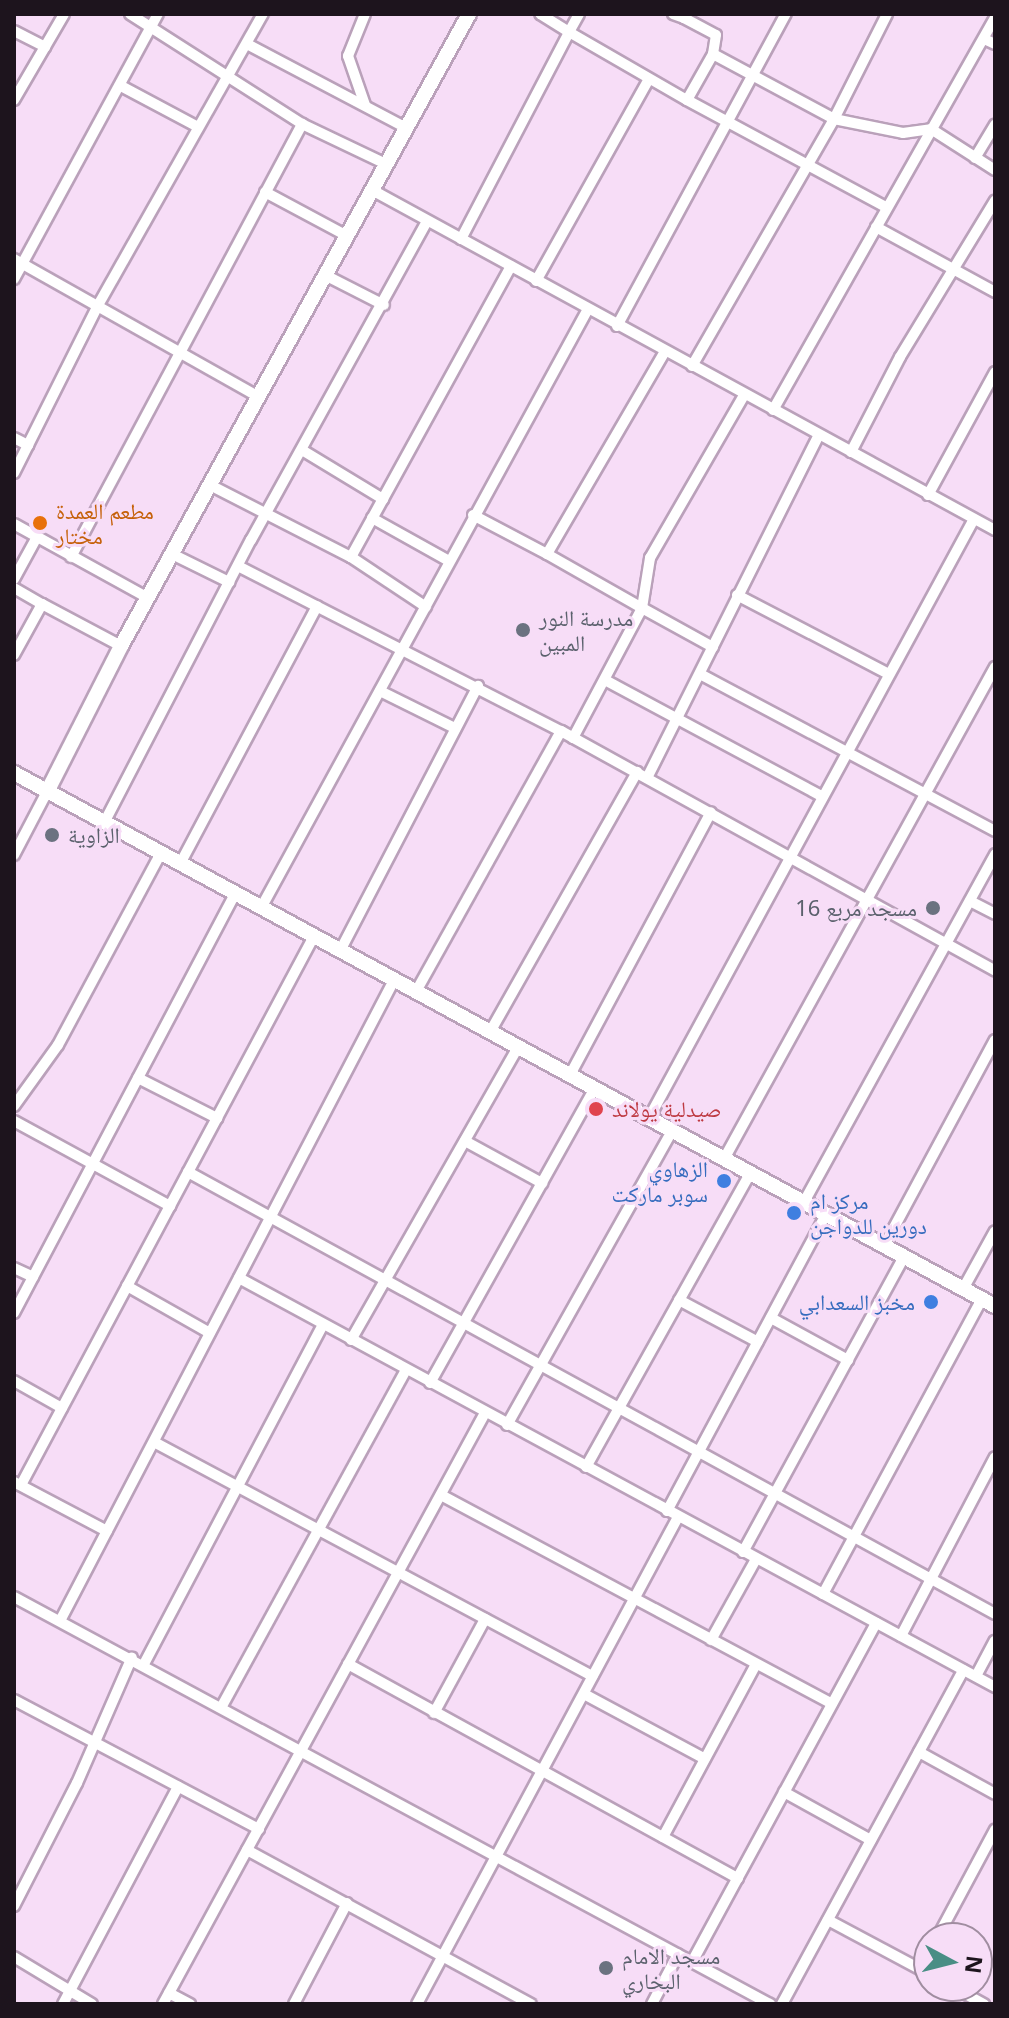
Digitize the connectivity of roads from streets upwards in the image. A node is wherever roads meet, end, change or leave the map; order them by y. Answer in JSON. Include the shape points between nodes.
{"nodes":[{"id":1,"x":64,"y":14,"type":"edge"},
{"id":2,"x":130,"y":14,"type":"edge"},
{"id":3,"x":263,"y":14,"type":"edge"},
{"id":4,"x":365,"y":14,"type":"edge"},
{"id":5,"x":469,"y":14,"type":"edge"},
{"id":6,"x":540,"y":14,"type":"edge"},
{"id":7,"x":579,"y":14,"type":"edge"},
{"id":8,"x":673,"y":14,"type":"edge"},
{"id":9,"x":786,"y":14,"type":"edge"},
{"id":10,"x":887,"y":14,"type":"edge"},
{"id":11,"x":685,"y":16,"type":"edge"},
{"id":12,"x":995,"y":18,"type":"edge"},
{"id":13,"x":155,"y":19,"type":"edge"},
{"id":14,"x":14,"y":31,"type":"edge"},
{"id":15,"x":569,"y":32,"type":"junction"},
{"id":16,"x":984,"y":39,"type":"junction"},
{"id":17,"x":247,"y":44,"type":"junction"},
{"id":18,"x":995,"y":44,"type":"edge"},
{"id":19,"x":45,"y":47,"type":"junction"},
{"id":20,"x":713,"y":54,"type":"junction"},
{"id":21,"x":753,"y":74,"type":"junction"},
{"id":22,"x":229,"y":76,"type":"junction"},
{"id":23,"x":649,"y":79,"type":"junction"},
{"id":24,"x":121,"y":86,"type":"junction"},
{"id":25,"x":14,"y":100,"type":"edge"},
{"id":26,"x":687,"y":100,"type":"junction"},
{"id":27,"x":365,"y":105,"type":"junction"},
{"id":28,"x":834,"y":119,"type":"junction"},
{"id":29,"x":727,"y":121,"type":"junction"},
{"id":30,"x":302,"y":124,"type":"junction"},
{"id":31,"x":995,"y":125,"type":"edge"},
{"id":32,"x":198,"y":127,"type":"junction"},
{"id":33,"x":406,"y":128,"type":"junction"},
{"id":34,"x":931,"y":129,"type":"junction"},
{"id":35,"x":975,"y":158,"type":"junction"},
{"id":36,"x":386,"y":164,"type":"junction"},
{"id":37,"x":809,"y":165,"type":"junction"},
{"id":38,"x":995,"y":170,"type":"edge"},
{"id":39,"x":372,"y":190,"type":"junction"},
{"id":40,"x":265,"y":192,"type":"junction"},
{"id":41,"x":995,"y":201,"type":"edge"},
{"id":42,"x":886,"y":207,"type":"junction"},
{"id":43,"x":427,"y":221,"type":"junction"},
{"id":44,"x":876,"y":227,"type":"junction"},
{"id":45,"x":347,"y":236,"type":"junction"},
{"id":46,"x":461,"y":239,"type":"junction"},
{"id":47,"x":18,"y":261,"type":"edge"},
{"id":48,"x":511,"y":266,"type":"junction"},
{"id":49,"x":955,"y":270,"type":"junction"},
{"id":50,"x":325,"y":275,"type":"junction"},
{"id":51,"x":14,"y":279,"type":"edge"},
{"id":52,"x":536,"y":281,"type":"junction"},
{"id":53,"x":995,"y":292,"type":"edge"},
{"id":54,"x":384,"y":305,"type":"junction"},
{"id":55,"x":97,"y":307,"type":"junction"},
{"id":56,"x":588,"y":309,"type":"junction"},
{"id":57,"x":617,"y":326,"type":"junction"},
{"id":58,"x":178,"y":348,"type":"junction"},
{"id":59,"x":665,"y":351,"type":"junction"},
{"id":60,"x":692,"y":366,"type":"junction"},
{"id":61,"x":995,"y":372,"type":"edge"},
{"id":62,"x":744,"y":395,"type":"junction"},
{"id":63,"x":259,"y":397,"type":"junction"},
{"id":64,"x":773,"y":410,"type":"junction"},
{"id":65,"x":819,"y":435,"type":"junction"},
{"id":66,"x":14,"y":438,"type":"edge"},
{"id":67,"x":28,"y":445,"type":"junction"},
{"id":68,"x":302,"y":450,"type":"junction"},
{"id":69,"x":851,"y":452,"type":"junction"},
{"id":70,"x":14,"y":473,"type":"edge"},
{"id":71,"x":210,"y":485,"type":"junction"},
{"id":72,"x":928,"y":495,"type":"junction"},
{"id":73,"x":383,"y":499,"type":"junction"},
{"id":74,"x":473,"y":515,"type":"junction"},
{"id":75,"x":265,"y":516,"type":"junction"},
{"id":76,"x":372,"y":518,"type":"junction"},
{"id":77,"x":974,"y":519,"type":"junction"},
{"id":78,"x":14,"y":524,"type":"edge"},
{"id":79,"x":995,"y":530,"type":"edge"},
{"id":80,"x":37,"y":537,"type":"junction"},
{"id":81,"x":172,"y":554,"type":"junction"},
{"id":82,"x":547,"y":554,"type":"junction"},
{"id":83,"x":71,"y":557,"type":"junction"},
{"id":84,"x":351,"y":557,"type":"junction"},
{"id":85,"x":449,"y":561,"type":"junction"},
{"id":86,"x":238,"y":566,"type":"junction"},
{"id":87,"x":14,"y":579,"type":"edge"},
{"id":88,"x":229,"y":582,"type":"junction"},
{"id":89,"x":14,"y":588,"type":"edge"},
{"id":90,"x":737,"y":595,"type":"junction"},
{"id":91,"x":148,"y":598,"type":"junction"},
{"id":92,"x":42,"y":604,"type":"junction"},
{"id":93,"x":317,"y":606,"type":"junction"},
{"id":94,"x":426,"y":607,"type":"junction"},
{"id":95,"x":642,"y":608,"type":"junction"},
{"id":96,"x":121,"y":646,"type":"junction"},
{"id":97,"x":404,"y":647,"type":"junction"},
{"id":98,"x":713,"y":647,"type":"junction"},
{"id":99,"x":14,"y":655,"type":"edge"},
{"id":100,"x":995,"y":667,"type":"edge"},
{"id":101,"x":700,"y":674,"type":"junction"},
{"id":102,"x":889,"y":674,"type":"junction"},
{"id":103,"x":605,"y":680,"type":"junction"},
{"id":104,"x":478,"y":686,"type":"junction"},
{"id":105,"x":380,"y":691,"type":"junction"},
{"id":106,"x":679,"y":717,"type":"junction"},
{"id":107,"x":455,"y":728,"type":"junction"},
{"id":108,"x":561,"y":731,"type":"junction"},
{"id":109,"x":573,"y":738,"type":"junction"},
{"id":110,"x":846,"y":754,"type":"junction"},
{"id":111,"x":14,"y":773,"type":"edge"},
{"id":112,"x":642,"y":775,"type":"junction"},
{"id":113,"x":47,"y":792,"type":"junction"},
{"id":114,"x":926,"y":796,"type":"junction"},
{"id":115,"x":823,"y":797,"type":"junction"},
{"id":116,"x":711,"y":812,"type":"junction"},
{"id":117,"x":104,"y":823,"type":"junction"},
{"id":118,"x":995,"y":831,"type":"edge"},
{"id":119,"x":161,"y":853,"type":"junction"},
{"id":120,"x":995,"y":854,"type":"edge"},
{"id":121,"x":14,"y":855,"type":"edge"},
{"id":122,"x":791,"y":856,"type":"junction"},
{"id":123,"x":180,"y":864,"type":"junction"},
{"id":124,"x":235,"y":894,"type":"junction"},
{"id":125,"x":871,"y":900,"type":"junction"},
{"id":126,"x":970,"y":901,"type":"junction"},
{"id":127,"x":261,"y":908,"type":"junction"},
{"id":128,"x":995,"y":914,"type":"edge"},
{"id":129,"x":314,"y":936,"type":"junction"},
{"id":130,"x":947,"y":943,"type":"junction"},
{"id":131,"x":340,"y":951,"type":"junction"},
{"id":132,"x":995,"y":971,"type":"edge"},
{"id":133,"x":394,"y":980,"type":"junction"},
{"id":134,"x":416,"y":992,"type":"junction"},
{"id":135,"x":490,"y":1032,"type":"junction"},
{"id":136,"x":995,"y":1040,"type":"edge"},
{"id":137,"x":518,"y":1047,"type":"junction"},
{"id":138,"x":570,"y":1075,"type":"junction"},
{"id":139,"x":138,"y":1078,"type":"junction"},
{"id":140,"x":594,"y":1089,"type":"junction"},
{"id":141,"x":14,"y":1106,"type":"edge"},
{"id":142,"x":217,"y":1118,"type":"junction"},
{"id":143,"x":649,"y":1118,"type":"junction"},
{"id":144,"x":14,"y":1121,"type":"edge"},
{"id":145,"x":672,"y":1131,"type":"junction"},
{"id":146,"x":465,"y":1141,"type":"junction"},
{"id":147,"x":724,"y":1159,"type":"junction"},
{"id":148,"x":93,"y":1164,"type":"junction"},
{"id":149,"x":188,"y":1172,"type":"junction"},
{"id":150,"x":750,"y":1173,"type":"junction"},
{"id":151,"x":542,"y":1183,"type":"junction"},
{"id":152,"x":804,"y":1202,"type":"junction"},
{"id":153,"x":170,"y":1206,"type":"junction"},
{"id":154,"x":826,"y":1214,"type":"junction"},
{"id":155,"x":271,"y":1217,"type":"junction"},
{"id":156,"x":995,"y":1231,"type":"edge"},
{"id":157,"x":884,"y":1246,"type":"junction"},
{"id":158,"x":904,"y":1257,"type":"junction"},
{"id":159,"x":14,"y":1268,"type":"edge"},
{"id":160,"x":33,"y":1277,"type":"junction"},
{"id":161,"x":239,"y":1278,"type":"junction"},
{"id":162,"x":385,"y":1280,"type":"junction"},
{"id":163,"x":127,"y":1286,"type":"junction"},
{"id":164,"x":963,"y":1289,"type":"junction"},
{"id":165,"x":679,"y":1300,"type":"junction"},
{"id":166,"x":988,"y":1302,"type":"edge"},
{"id":167,"x":14,"y":1313,"type":"edge"},
{"id":168,"x":771,"y":1318,"type":"junction"},
{"id":169,"x":464,"y":1323,"type":"junction"},
{"id":170,"x":323,"y":1324,"type":"junction"},
{"id":171,"x":210,"y":1333,"type":"junction"},
{"id":172,"x":351,"y":1340,"type":"junction"},
{"id":173,"x":758,"y":1342,"type":"junction"},
{"id":174,"x":848,"y":1360,"type":"junction"},
{"id":175,"x":541,"y":1365,"type":"junction"},
{"id":176,"x":406,"y":1370,"type":"junction"},
{"id":177,"x":14,"y":1381,"type":"edge"},
{"id":178,"x":430,"y":1383,"type":"junction"},
{"id":179,"x":62,"y":1408,"type":"junction"},
{"id":180,"x":618,"y":1408,"type":"junction"},
{"id":181,"x":485,"y":1413,"type":"junction"},
{"id":182,"x":507,"y":1425,"type":"junction"},
{"id":183,"x":154,"y":1442,"type":"junction"},
{"id":184,"x":699,"y":1452,"type":"junction"},
{"id":185,"x":995,"y":1457,"type":"edge"},
{"id":186,"x":586,"y":1467,"type":"junction"},
{"id":187,"x":17,"y":1484,"type":"edge"},
{"id":188,"x":240,"y":1486,"type":"junction"},
{"id":189,"x":775,"y":1493,"type":"junction"},
{"id":190,"x":441,"y":1495,"type":"junction"},
{"id":191,"x":667,"y":1511,"type":"junction"},
{"id":192,"x":678,"y":1517,"type":"junction"},
{"id":193,"x":317,"y":1529,"type":"junction"},
{"id":194,"x":107,"y":1531,"type":"junction"},
{"id":195,"x":854,"y":1536,"type":"junction"},
{"id":196,"x":743,"y":1552,"type":"junction"},
{"id":197,"x":756,"y":1559,"type":"junction"},
{"id":198,"x":399,"y":1572,"type":"junction"},
{"id":199,"x":930,"y":1578,"type":"junction"},
{"id":200,"x":823,"y":1594,"type":"junction"},
{"id":201,"x":14,"y":1597,"type":"edge"},
{"id":202,"x":634,"y":1602,"type":"junction"},
{"id":203,"x":995,"y":1614,"type":"edge"},
{"id":204,"x":61,"y":1619,"type":"junction"},
{"id":205,"x":485,"y":1619,"type":"junction"},
{"id":206,"x":876,"y":1623,"type":"junction"},
{"id":207,"x":901,"y":1636,"type":"junction"},
{"id":208,"x":711,"y":1640,"type":"junction"},
{"id":209,"x":995,"y":1641,"type":"edge"},
{"id":210,"x":132,"y":1657,"type":"junction"},
{"id":211,"x":144,"y":1664,"type":"junction"},
{"id":212,"x":348,"y":1664,"type":"junction"},
{"id":213,"x":756,"y":1664,"type":"junction"},
{"id":214,"x":963,"y":1670,"type":"junction"},
{"id":215,"x":593,"y":1676,"type":"junction"},
{"id":216,"x":976,"y":1676,"type":"junction"},
{"id":217,"x":995,"y":1687,"type":"edge"},
{"id":218,"x":584,"y":1694,"type":"junction"},
{"id":219,"x":832,"y":1704,"type":"junction"},
{"id":220,"x":16,"y":1705,"type":"edge"},
{"id":221,"x":222,"y":1706,"type":"junction"},
{"id":222,"x":434,"y":1713,"type":"junction"},
{"id":223,"x":93,"y":1744,"type":"junction"},
{"id":224,"x":302,"y":1749,"type":"junction"},
{"id":225,"x":919,"y":1752,"type":"junction"},
{"id":226,"x":705,"y":1759,"type":"junction"},
{"id":227,"x":542,"y":1772,"type":"junction"},
{"id":228,"x":178,"y":1787,"type":"junction"},
{"id":229,"x":784,"y":1792,"type":"junction"},
{"id":230,"x":995,"y":1794,"type":"edge"},
{"id":231,"x":259,"y":1829,"type":"junction"},
{"id":232,"x":995,"y":1830,"type":"edge"},
{"id":233,"x":663,"y":1837,"type":"junction"},
{"id":234,"x":871,"y":1840,"type":"junction"},
{"id":235,"x":247,"y":1850,"type":"junction"},
{"id":236,"x":495,"y":1855,"type":"junction"},
{"id":237,"x":738,"y":1878,"type":"junction"},
{"id":238,"x":347,"y":1903,"type":"junction"},
{"id":239,"x":14,"y":1906,"type":"edge"},
{"id":240,"x":828,"y":1920,"type":"junction"},
{"id":241,"x":946,"y":1922,"type":"edge"},
{"id":242,"x":678,"y":1954,"type":"junction"},
{"id":243,"x":444,"y":1956,"type":"junction"},
{"id":244,"x":14,"y":1957,"type":"edge"},
{"id":245,"x":692,"y":1962,"type":"junction"},
{"id":246,"x":913,"y":1965,"type":"edge"},
{"id":247,"x":70,"y":1992,"type":"junction"},
{"id":248,"x":169,"y":1993,"type":"junction"},
{"id":249,"x":63,"y":2004,"type":"edge"},
{"id":250,"x":92,"y":2004,"type":"edge"},
{"id":251,"x":163,"y":2004,"type":"edge"},
{"id":252,"x":190,"y":2004,"type":"edge"},
{"id":253,"x":294,"y":2004,"type":"edge"},
{"id":254,"x":417,"y":2004,"type":"edge"},
{"id":255,"x":531,"y":2004,"type":"edge"},
{"id":256,"x":652,"y":2004,"type":"edge"},
{"id":257,"x":770,"y":2004,"type":"edge"},
{"id":258,"x":782,"y":2004,"type":"edge"}],
"edges":[{"from":1,"to":19,"type":"street"},
{"from":2,"to":13,"type":"street"},
{"from":3,"to":17,"type":"street"},
{"from":4,"to":27,"type":"street","via":[[348,49]]},
{"from":5,"to":33,"type":"street"},
{"from":6,"to":15,"type":"street"},
{"from":7,"to":15,"type":"street"},
{"from":8,"to":11,"type":"street"},
{"from":9,"to":21,"type":"street"},
{"from":10,"to":28,"type":"street"},
{"from":11,"to":20,"type":"street","via":[[716,35]]},
{"from":12,"to":16,"type":"street"},
{"from":13,"to":22,"type":"street"},
{"from":13,"to":24,"type":"street"},
{"from":14,"to":19,"type":"street"},
{"from":15,"to":23,"type":"street"},
{"from":15,"to":46,"type":"street"},
{"from":16,"to":18,"type":"street"},
{"from":16,"to":34,"type":"street"},
{"from":17,"to":22,"type":"street"},
{"from":17,"to":27,"type":"street"},
{"from":19,"to":25,"type":"street"},
{"from":20,"to":21,"type":"street"},
{"from":20,"to":26,"type":"street"},
{"from":21,"to":28,"type":"street"},
{"from":21,"to":29,"type":"street"},
{"from":22,"to":30,"type":"street"},
{"from":22,"to":32,"type":"street"},
{"from":23,"to":26,"type":"street"},
{"from":23,"to":52,"type":"street"},
{"from":24,"to":32,"type":"street"},
{"from":24,"to":47,"type":"street"},
{"from":26,"to":29,"type":"street"},
{"from":27,"to":33,"type":"street"},
{"from":28,"to":34,"type":"street","via":[[903,133]]},
{"from":28,"to":37,"type":"street"},
{"from":29,"to":37,"type":"street"},
{"from":29,"to":57,"type":"street"},
{"from":30,"to":36,"type":"street"},
{"from":30,"to":40,"type":"street"},
{"from":31,"to":35,"type":"street"},
{"from":32,"to":55,"type":"street"},
{"from":33,"to":36,"type":"street"},
{"from":34,"to":35,"type":"street"},
{"from":34,"to":42,"type":"street"},
{"from":35,"to":38,"type":"street"},
{"from":36,"to":39,"type":"street"},
{"from":37,"to":42,"type":"street"},
{"from":37,"to":60,"type":"street"},
{"from":39,"to":43,"type":"street"},
{"from":39,"to":45,"type":"street"},
{"from":40,"to":45,"type":"street"},
{"from":40,"to":58,"type":"street"},
{"from":41,"to":49,"type":"street"},
{"from":42,"to":44,"type":"street"},
{"from":43,"to":46,"type":"street"},
{"from":43,"to":54,"type":"street"},
{"from":44,"to":49,"type":"street"},
{"from":44,"to":64,"type":"street"},
{"from":45,"to":50,"type":"street"},
{"from":46,"to":48,"type":"street"},
{"from":47,"to":51,"type":"street"},
{"from":47,"to":55,"type":"street"},
{"from":48,"to":52,"type":"street"},
{"from":48,"to":73,"type":"street"},
{"from":49,"to":53,"type":"street"},
{"from":49,"to":69,"type":"street","via":[[900,357]]},
{"from":50,"to":54,"type":"street"},
{"from":50,"to":63,"type":"street"},
{"from":52,"to":56,"type":"street"},
{"from":54,"to":68,"type":"street"},
{"from":55,"to":58,"type":"street"},
{"from":55,"to":67,"type":"street"},
{"from":56,"to":57,"type":"street"},
{"from":56,"to":74,"type":"street"},
{"from":57,"to":59,"type":"street"},
{"from":58,"to":63,"type":"street"},
{"from":58,"to":83,"type":"street"},
{"from":59,"to":60,"type":"street"},
{"from":59,"to":82,"type":"street"},
{"from":60,"to":62,"type":"street"},
{"from":61,"to":72,"type":"street"},
{"from":62,"to":64,"type":"street"},
{"from":62,"to":95,"type":"street","via":[[650,558]]},
{"from":63,"to":71,"type":"street"},
{"from":64,"to":65,"type":"street"},
{"from":65,"to":69,"type":"street"},
{"from":65,"to":90,"type":"street"},
{"from":66,"to":67,"type":"street"},
{"from":67,"to":70,"type":"street"},
{"from":68,"to":73,"type":"street"},
{"from":68,"to":75,"type":"street"},
{"from":69,"to":72,"type":"street"},
{"from":71,"to":75,"type":"street"},
{"from":71,"to":81,"type":"street"},
{"from":72,"to":77,"type":"street"},
{"from":73,"to":76,"type":"street"},
{"from":74,"to":82,"type":"street"},
{"from":74,"to":85,"type":"street"},
{"from":75,"to":84,"type":"street"},
{"from":75,"to":86,"type":"street"},
{"from":76,"to":84,"type":"street"},
{"from":76,"to":85,"type":"street"},
{"from":77,"to":79,"type":"street"},
{"from":77,"to":102,"type":"street"},
{"from":78,"to":80,"type":"street"},
{"from":80,"to":83,"type":"street"},
{"from":80,"to":87,"type":"street"},
{"from":81,"to":88,"type":"street"},
{"from":81,"to":91,"type":"street"},
{"from":82,"to":95,"type":"street"},
{"from":83,"to":91,"type":"street"},
{"from":84,"to":94,"type":"street"},
{"from":85,"to":94,"type":"street"},
{"from":86,"to":88,"type":"street"},
{"from":86,"to":93,"type":"street"},
{"from":88,"to":117,"type":"street"},
{"from":89,"to":92,"type":"street"},
{"from":90,"to":98,"type":"street"},
{"from":90,"to":102,"type":"street"},
{"from":91,"to":96,"type":"street"},
{"from":92,"to":96,"type":"street"},
{"from":92,"to":99,"type":"street"},
{"from":93,"to":97,"type":"street"},
{"from":93,"to":123,"type":"street"},
{"from":94,"to":97,"type":"street"},
{"from":95,"to":98,"type":"street"},
{"from":95,"to":103,"type":"street"},
{"from":96,"to":113,"type":"street"},
{"from":97,"to":104,"type":"street"},
{"from":97,"to":105,"type":"street"},
{"from":98,"to":101,"type":"street"},
{"from":100,"to":114,"type":"street"},
{"from":101,"to":106,"type":"street"},
{"from":101,"to":110,"type":"street"},
{"from":102,"to":110,"type":"street"},
{"from":103,"to":106,"type":"street"},
{"from":103,"to":109,"type":"street"},
{"from":104,"to":107,"type":"street"},
{"from":104,"to":108,"type":"street"},
{"from":105,"to":107,"type":"street"},
{"from":105,"to":127,"type":"street"},
{"from":106,"to":112,"type":"street"},
{"from":106,"to":115,"type":"street"},
{"from":107,"to":131,"type":"street"},
{"from":108,"to":109,"type":"street"},
{"from":108,"to":134,"type":"street"},
{"from":109,"to":112,"type":"street"},
{"from":110,"to":114,"type":"street"},
{"from":110,"to":115,"type":"street"},
{"from":111,"to":113,"type":"street"},
{"from":112,"to":116,"type":"street"},
{"from":112,"to":135,"type":"street"},
{"from":113,"to":117,"type":"street"},
{"from":113,"to":121,"type":"street"},
{"from":114,"to":118,"type":"street"},
{"from":114,"to":125,"type":"street"},
{"from":115,"to":122,"type":"street"},
{"from":116,"to":122,"type":"street"},
{"from":116,"to":138,"type":"street"},
{"from":117,"to":119,"type":"street"},
{"from":119,"to":123,"type":"street"},
{"from":119,"to":141,"type":"street","via":[[58,1045]]},
{"from":120,"to":126,"type":"street"},
{"from":122,"to":125,"type":"street"},
{"from":122,"to":143,"type":"street"},
{"from":123,"to":124,"type":"street"},
{"from":124,"to":127,"type":"street"},
{"from":124,"to":139,"type":"street"},
{"from":125,"to":130,"type":"street"},
{"from":125,"to":147,"type":"street"},
{"from":126,"to":128,"type":"street"},
{"from":126,"to":130,"type":"street"},
{"from":127,"to":129,"type":"street"},
{"from":129,"to":131,"type":"street"},
{"from":129,"to":142,"type":"street"},
{"from":130,"to":132,"type":"street"},
{"from":130,"to":152,"type":"street"},
{"from":131,"to":133,"type":"street"},
{"from":133,"to":134,"type":"street"},
{"from":133,"to":155,"type":"street"},
{"from":134,"to":135,"type":"street"},
{"from":135,"to":137,"type":"street"},
{"from":136,"to":157,"type":"street"},
{"from":137,"to":138,"type":"street"},
{"from":137,"to":146,"type":"street"},
{"from":138,"to":140,"type":"street"},
{"from":139,"to":142,"type":"street"},
{"from":139,"to":148,"type":"street"},
{"from":140,"to":143,"type":"street"},
{"from":140,"to":151,"type":"street"},
{"from":142,"to":149,"type":"street"},
{"from":143,"to":145,"type":"street"},
{"from":144,"to":148,"type":"street"},
{"from":145,"to":147,"type":"street"},
{"from":145,"to":175,"type":"street"},
{"from":146,"to":151,"type":"street"},
{"from":146,"to":162,"type":"street"},
{"from":147,"to":150,"type":"street"},
{"from":148,"to":153,"type":"street"},
{"from":148,"to":160,"type":"street"},
{"from":149,"to":153,"type":"street"},
{"from":149,"to":155,"type":"street"},
{"from":150,"to":152,"type":"street"},
{"from":150,"to":165,"type":"street"},
{"from":151,"to":169,"type":"street"},
{"from":152,"to":154,"type":"street"},
{"from":153,"to":163,"type":"street"},
{"from":154,"to":157,"type":"street"},
{"from":154,"to":168,"type":"street"},
{"from":155,"to":161,"type":"street"},
{"from":155,"to":162,"type":"street"},
{"from":156,"to":164,"type":"street"},
{"from":157,"to":158,"type":"street"},
{"from":158,"to":164,"type":"street"},
{"from":158,"to":174,"type":"street"},
{"from":159,"to":160,"type":"street"},
{"from":160,"to":167,"type":"street"},
{"from":161,"to":170,"type":"street"},
{"from":161,"to":171,"type":"street"},
{"from":162,"to":169,"type":"street"},
{"from":162,"to":172,"type":"street"},
{"from":163,"to":171,"type":"street"},
{"from":163,"to":179,"type":"street"},
{"from":164,"to":166,"type":"street"},
{"from":165,"to":173,"type":"street"},
{"from":165,"to":180,"type":"street"},
{"from":166,"to":195,"type":"street"},
{"from":168,"to":173,"type":"street"},
{"from":168,"to":174,"type":"street"},
{"from":169,"to":175,"type":"street"},
{"from":169,"to":178,"type":"street"},
{"from":170,"to":172,"type":"street"},
{"from":170,"to":188,"type":"street"},
{"from":171,"to":183,"type":"street"},
{"from":172,"to":176,"type":"street"},
{"from":173,"to":184,"type":"street"},
{"from":174,"to":189,"type":"street"},
{"from":175,"to":180,"type":"street"},
{"from":175,"to":182,"type":"street"},
{"from":176,"to":178,"type":"street"},
{"from":176,"to":193,"type":"street"},
{"from":177,"to":179,"type":"street"},
{"from":178,"to":181,"type":"street"},
{"from":179,"to":187,"type":"street"},
{"from":180,"to":184,"type":"street"},
{"from":180,"to":186,"type":"street"},
{"from":181,"to":182,"type":"street"},
{"from":181,"to":190,"type":"street"},
{"from":182,"to":186,"type":"street"},
{"from":183,"to":188,"type":"street"},
{"from":183,"to":194,"type":"street"},
{"from":184,"to":189,"type":"street"},
{"from":184,"to":191,"type":"street"},
{"from":185,"to":199,"type":"street"},
{"from":186,"to":191,"type":"street"},
{"from":187,"to":194,"type":"street"},
{"from":188,"to":193,"type":"street"},
{"from":188,"to":211,"type":"street"},
{"from":189,"to":195,"type":"street"},
{"from":189,"to":196,"type":"street"},
{"from":190,"to":198,"type":"street"},
{"from":190,"to":202,"type":"street"},
{"from":191,"to":192,"type":"street"},
{"from":192,"to":196,"type":"street"},
{"from":192,"to":202,"type":"street"},
{"from":193,"to":198,"type":"street"},
{"from":193,"to":221,"type":"street"},
{"from":194,"to":204,"type":"street"},
{"from":195,"to":199,"type":"street"},
{"from":195,"to":200,"type":"street"},
{"from":196,"to":197,"type":"street"},
{"from":197,"to":200,"type":"street"},
{"from":197,"to":208,"type":"street"},
{"from":198,"to":205,"type":"street"},
{"from":198,"to":212,"type":"street"},
{"from":199,"to":203,"type":"street"},
{"from":199,"to":207,"type":"street"},
{"from":200,"to":206,"type":"street"},
{"from":201,"to":204,"type":"street"},
{"from":202,"to":208,"type":"street"},
{"from":202,"to":215,"type":"street"},
{"from":204,"to":210,"type":"street"},
{"from":205,"to":215,"type":"street"},
{"from":205,"to":222,"type":"street"},
{"from":206,"to":207,"type":"street"},
{"from":206,"to":219,"type":"street"},
{"from":207,"to":214,"type":"street"},
{"from":208,"to":213,"type":"street"},
{"from":209,"to":216,"type":"street"},
{"from":210,"to":211,"type":"street"},
{"from":210,"to":223,"type":"street"},
{"from":211,"to":221,"type":"street"},
{"from":212,"to":222,"type":"street"},
{"from":212,"to":224,"type":"street"},
{"from":213,"to":219,"type":"street"},
{"from":213,"to":226,"type":"street"},
{"from":214,"to":216,"type":"street"},
{"from":214,"to":225,"type":"street"},
{"from":215,"to":218,"type":"street"},
{"from":216,"to":217,"type":"street"},
{"from":218,"to":226,"type":"street"},
{"from":218,"to":227,"type":"street"},
{"from":219,"to":229,"type":"street"},
{"from":220,"to":223,"type":"street"},
{"from":221,"to":224,"type":"street"},
{"from":222,"to":227,"type":"street"},
{"from":223,"to":228,"type":"street"},
{"from":223,"to":239,"type":"street"},
{"from":224,"to":231,"type":"street"},
{"from":224,"to":236,"type":"street"},
{"from":225,"to":230,"type":"street"},
{"from":225,"to":234,"type":"street"},
{"from":226,"to":233,"type":"street"},
{"from":227,"to":233,"type":"street"},
{"from":227,"to":236,"type":"street"},
{"from":228,"to":231,"type":"street"},
{"from":228,"to":247,"type":"street"},
{"from":229,"to":234,"type":"street"},
{"from":229,"to":237,"type":"street"},
{"from":231,"to":235,"type":"street"},
{"from":232,"to":241,"type":"street"},
{"from":233,"to":237,"type":"street"},
{"from":234,"to":240,"type":"street"},
{"from":235,"to":238,"type":"street"},
{"from":235,"to":248,"type":"street"},
{"from":236,"to":242,"type":"street"},
{"from":236,"to":243,"type":"street"},
{"from":237,"to":245,"type":"street"},
{"from":238,"to":243,"type":"street"},
{"from":238,"to":253,"type":"street"},
{"from":240,"to":246,"type":"street"},
{"from":240,"to":258,"type":"street"},
{"from":242,"to":245,"type":"street"},
{"from":242,"to":256,"type":"street"},
{"from":243,"to":254,"type":"street"},
{"from":243,"to":255,"type":"street"},
{"from":244,"to":247,"type":"street"},
{"from":245,"to":257,"type":"street"},
{"from":247,"to":249,"type":"street"},
{"from":247,"to":250,"type":"street"},
{"from":248,"to":251,"type":"street"},
{"from":248,"to":252,"type":"street"}]}
